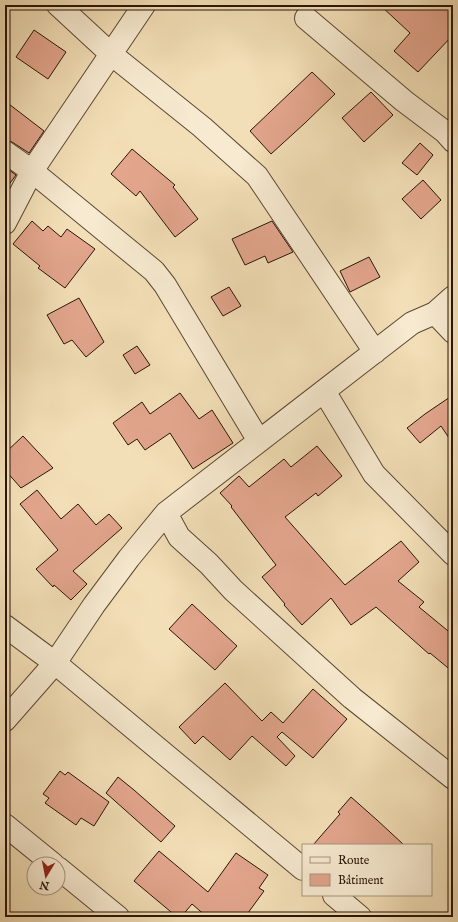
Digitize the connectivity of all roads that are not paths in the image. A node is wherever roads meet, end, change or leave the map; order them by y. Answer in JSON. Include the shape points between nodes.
{"nodes":[{"id":1,"x":58,"y":5,"type":"edge"},
{"id":2,"x":144,"y":5,"type":"edge"},
{"id":3,"x":306,"y":18,"type":"dead end"},
{"id":4,"x":111,"y":54,"type":"junction"},
{"id":5,"x":453,"y":141,"type":"edge"},
{"id":6,"x":5,"y":152,"type":"edge"},
{"id":7,"x":32,"y":171,"type":"junction"},
{"id":8,"x":5,"y":223,"type":"edge"},
{"id":9,"x":453,"y":297,"type":"edge"},
{"id":10,"x":435,"y":313,"type":"junction"},
{"id":11,"x":453,"y":332,"type":"edge"},
{"id":12,"x":375,"y":352,"type":"junction"},
{"id":13,"x":324,"y":391,"type":"junction"},
{"id":14,"x":259,"y":441,"type":"junction"},
{"id":15,"x":166,"y":513,"type":"junction"},
{"id":16,"x":453,"y":554,"type":"edge"},
{"id":17,"x":5,"y":626,"type":"edge"},
{"id":18,"x":55,"y":663,"type":"junction"},
{"id":19,"x":5,"y":720,"type":"edge"},
{"id":20,"x":453,"y":778,"type":"edge"},
{"id":21,"x":5,"y":825,"type":"edge"},
{"id":22,"x":43,"y":856,"type":"edge"},
{"id":23,"x":302,"y":868,"type":"edge"},
{"id":24,"x":66,"y":875,"type":"edge"},
{"id":25,"x":335,"y":896,"type":"edge"},
{"id":26,"x":118,"y":917,"type":"edge"},
{"id":27,"x":360,"y":917,"type":"edge"}],
"edges":[{"from":1,"to":4,"type":"street"},
{"from":2,"to":4,"type":"street"},
{"from":3,"to":5,"type":"street"},
{"from":4,"to":7,"type":"street"},
{"from":4,"to":12,"type":"street","via":[[202,127],[257,176]]},
{"from":6,"to":7,"type":"street"},
{"from":7,"to":8,"type":"street"},
{"from":7,"to":14,"type":"street","via":[[154,272],[165,285]]},
{"from":9,"to":10,"type":"street"},
{"from":10,"to":11,"type":"street"},
{"from":10,"to":12,"type":"street","via":[[412,324]]},
{"from":12,"to":13,"type":"street"},
{"from":13,"to":14,"type":"street"},
{"from":13,"to":16,"type":"street","via":[[374,474]]},
{"from":14,"to":15,"type":"street"},
{"from":15,"to":18,"type":"street","via":[[94,605]]},
{"from":15,"to":20,"type":"street","via":[[179,537],[233,590],[352,698]]},
{"from":17,"to":18,"type":"street"},
{"from":18,"to":19,"type":"street"},
{"from":18,"to":23,"type":"street"},
{"from":21,"to":22,"type":"street"},
{"from":24,"to":26,"type":"street"},
{"from":25,"to":27,"type":"street"}]}
